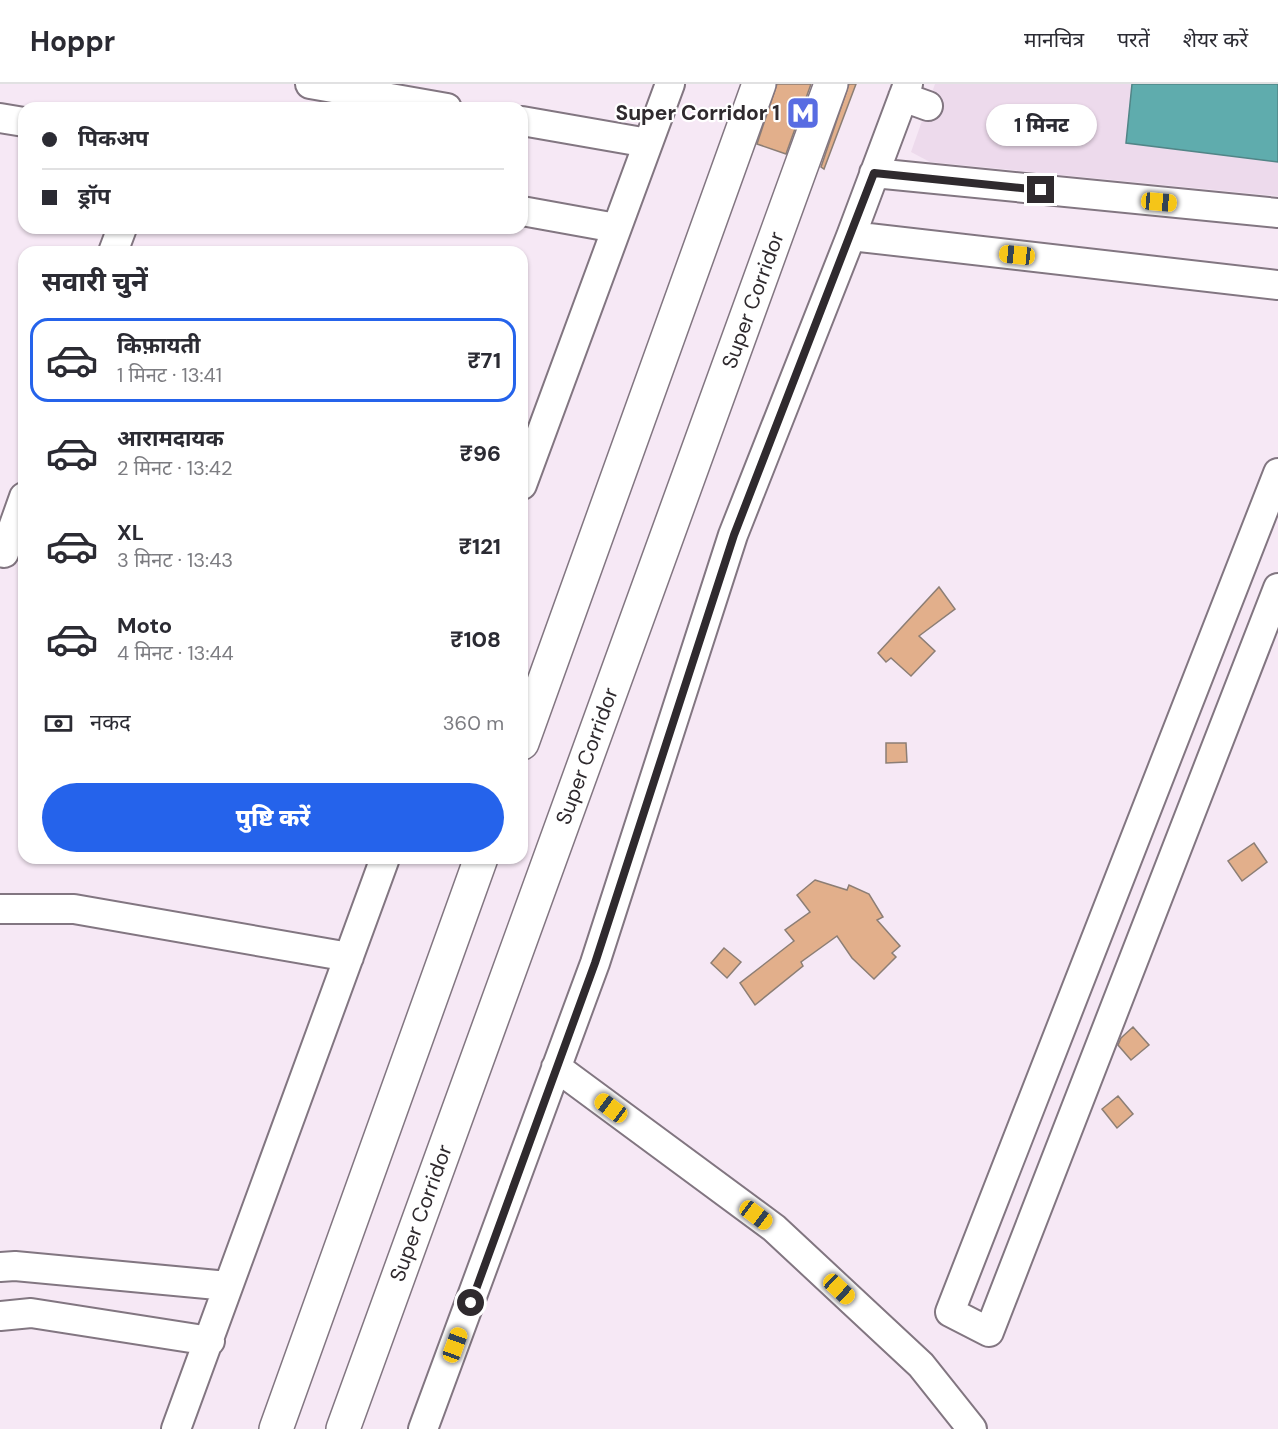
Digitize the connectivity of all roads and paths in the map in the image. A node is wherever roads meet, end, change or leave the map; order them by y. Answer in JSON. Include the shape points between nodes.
{"nodes":[{"id":1,"x":310,"y":84,"type":"edge"},
{"id":2,"x":670,"y":84,"type":"edge"},
{"id":3,"x":759,"y":84,"type":"edge"},
{"id":4,"x":831,"y":84,"type":"edge"},
{"id":5,"x":913,"y":95,"type":"edge"},
{"id":6,"x":413,"y":102,"type":"edge"},
{"id":7,"x":0,"y":118,"type":"edge"},
{"id":8,"x":18,"y":121,"type":"edge"},
{"id":9,"x":528,"y":122,"type":"edge"},
{"id":10,"x":648,"y":143,"type":"junction"},
{"id":11,"x":874,"y":173,"type":"junction"},
{"id":12,"x":528,"y":212,"type":"edge"},
{"id":13,"x":1278,"y":213,"type":"edge"},
{"id":14,"x":616,"y":228,"type":"junction"},
{"id":15,"x":851,"y":236,"type":"junction"},
{"id":16,"x":1278,"y":285,"type":"edge"},
{"id":17,"x":528,"y":469,"type":"edge"},
{"id":18,"x":1278,"y":473,"type":"edge"},
{"id":19,"x":18,"y":512,"type":"edge"},
{"id":20,"x":1,"y":556,"type":"edge"},
{"id":21,"x":1278,"y":588,"type":"edge"},
{"id":22,"x":528,"y":726,"type":"edge"},
{"id":23,"x":384,"y":864,"type":"edge"},
{"id":24,"x":479,"y":864,"type":"edge"},
{"id":25,"x":0,"y":909,"type":"edge"},
{"id":26,"x":349,"y":957,"type":"junction"},
{"id":27,"x":556,"y":1067,"type":"junction"},
{"id":28,"x":0,"y":1267,"type":"edge"},
{"id":29,"x":228,"y":1286,"type":"junction"},
{"id":30,"x":0,"y":1316,"type":"edge"},
{"id":31,"x":210,"y":1341,"type":"junction"},
{"id":32,"x":435,"y":1423,"type":"edge"},
{"id":33,"x":176,"y":1429,"type":"edge"},
{"id":34,"x":276,"y":1429,"type":"edge"},
{"id":35,"x":343,"y":1429,"type":"edge"},
{"id":36,"x":972,"y":1429,"type":"edge"}],
"edges":[{"from":1,"to":6,"type":"street"},
{"from":2,"to":10,"type":"street"},
{"from":3,"to":22,"type":"main road"},
{"from":4,"to":35,"type":"main road","name":"Super Corridor"},
{"from":5,"to":11,"type":"street"},
{"from":7,"to":8,"type":"street"},
{"from":9,"to":10,"type":"street"},
{"from":10,"to":14,"type":"street"},
{"from":11,"to":13,"type":"street"},
{"from":11,"to":15,"type":"street"},
{"from":12,"to":14,"type":"street"},
{"from":14,"to":17,"type":"street"},
{"from":15,"to":16,"type":"street"},
{"from":15,"to":27,"type":"street","via":[[734,535],[595,963]]},
{"from":18,"to":21,"type":"street","via":[[950,1312],[989,1332]]},
{"from":19,"to":20,"type":"street"},
{"from":23,"to":26,"type":"street"},
{"from":24,"to":34,"type":"main road"},
{"from":25,"to":26,"type":"street","via":[[74,909]]},
{"from":26,"to":29,"type":"street"},
{"from":27,"to":32,"type":"street"},
{"from":27,"to":36,"type":"street","via":[[774,1228],[921,1365]]},
{"from":28,"to":29,"type":"street"},
{"from":29,"to":31,"type":"street"},
{"from":30,"to":31,"type":"street","via":[[31,1313]]},
{"from":31,"to":33,"type":"street"}]}
